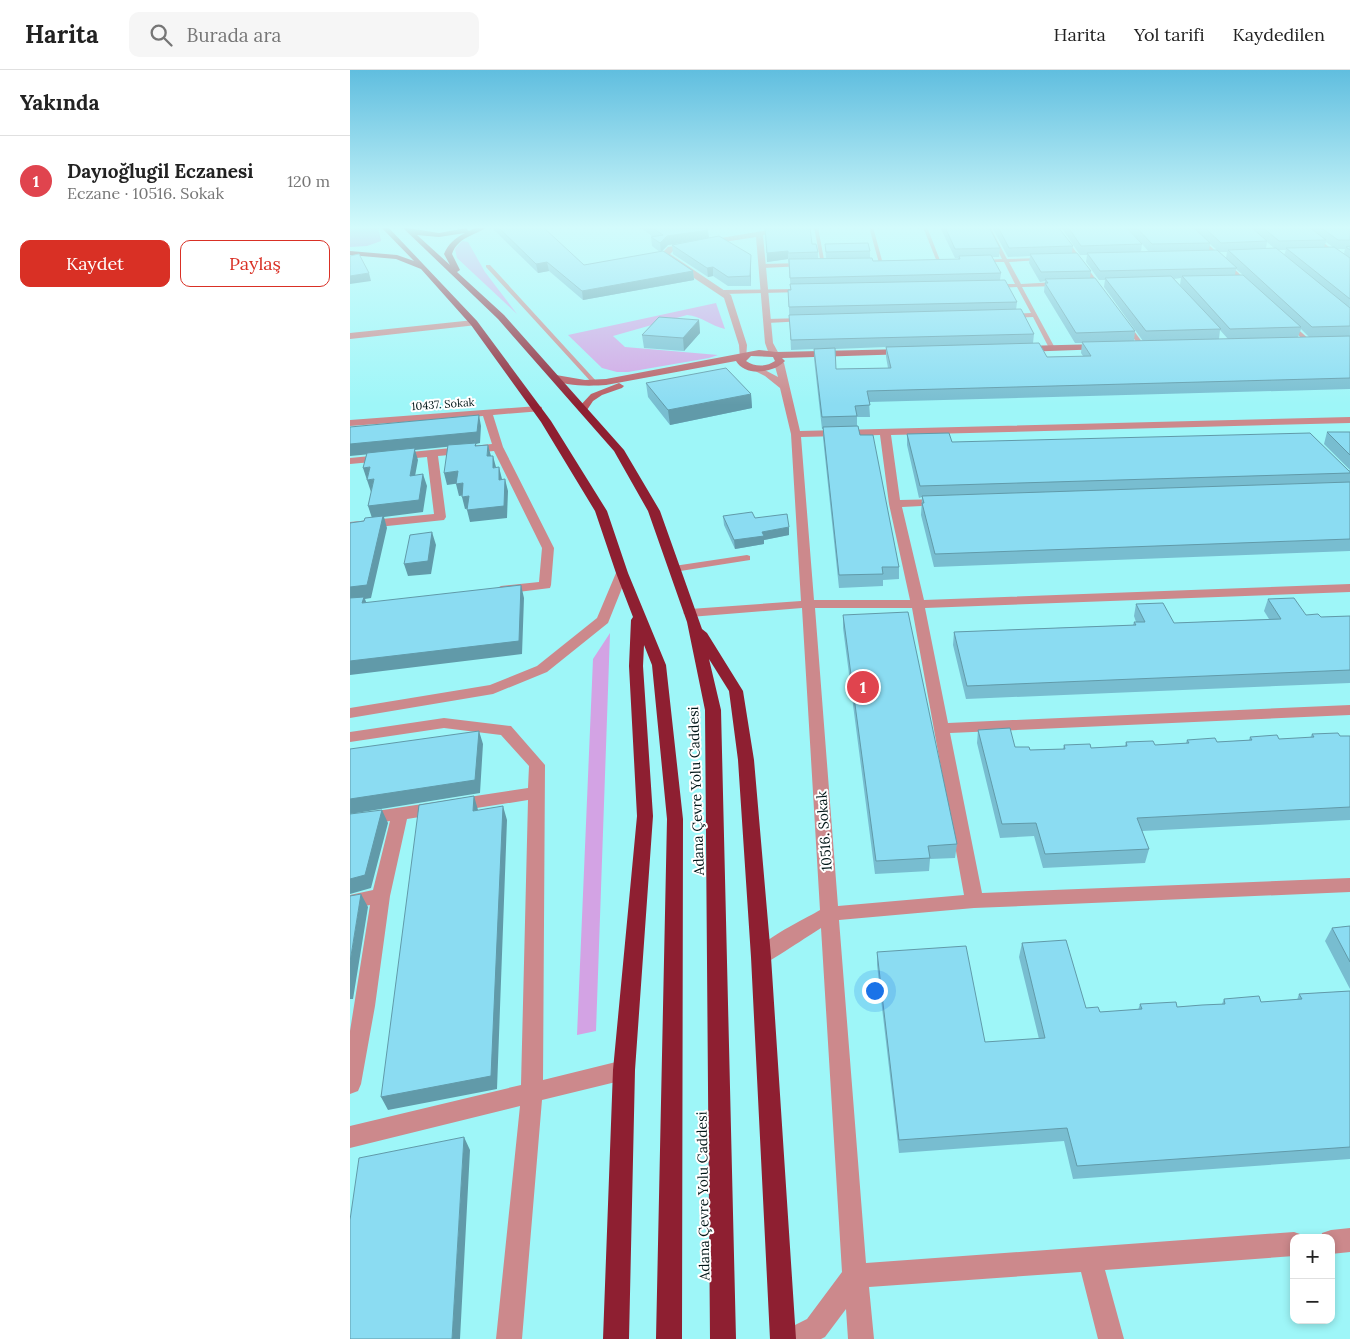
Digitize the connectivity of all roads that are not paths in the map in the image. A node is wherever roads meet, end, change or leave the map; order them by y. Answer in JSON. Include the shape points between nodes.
{"nodes":[{"id":1,"x":442,"y":286,"type":"edge"},
{"id":2,"x":468,"y":286,"type":"edge"},
{"id":3,"x":506,"y":286,"type":"edge"},
{"id":4,"x":714,"y":286,"type":"edge"},
{"id":5,"x":764,"y":286,"type":"edge"},
{"id":6,"x":1020,"y":286,"type":"edge"},
{"id":7,"x":1098,"y":286,"type":"edge"},
{"id":8,"x":803,"y":290,"type":"edge"},
{"id":9,"x":764,"y":291,"type":"junction"},
{"id":10,"x":1102,"y":291,"type":"edge"},
{"id":11,"x":723,"y":292,"type":"junction"},
{"id":12,"x":1035,"y":315,"type":"junction"},
{"id":13,"x":1005,"y":316,"type":"edge"},
{"id":14,"x":1282,"y":317,"type":"edge"},
{"id":15,"x":807,"y":320,"type":"edge"},
{"id":16,"x":767,"y":321,"type":"junction"},
{"id":17,"x":474,"y":322,"type":"junction"},
{"id":18,"x":1125,"y":323,"type":"edge"},
{"id":19,"x":350,"y":336,"type":"edge"},
{"id":20,"x":1291,"y":342,"type":"edge"},
{"id":21,"x":1309,"y":346,"type":"joint"},
{"id":22,"x":1115,"y":347,"type":"edge"},
{"id":23,"x":1052,"y":348,"type":"junction"},
{"id":24,"x":1141,"y":349,"type":"edge"},
{"id":25,"x":1104,"y":355,"type":"edge"},
{"id":26,"x":915,"y":356,"type":"edge"},
{"id":27,"x":776,"y":358,"type":"junction"},
{"id":28,"x":747,"y":364,"type":"junction"},
{"id":29,"x":556,"y":378,"type":"junction"},
{"id":30,"x":595,"y":383,"type":"junction"},
{"id":31,"x":785,"y":387,"type":"junction"},
{"id":32,"x":583,"y":408,"type":"junction"},
{"id":33,"x":538,"y":409,"type":"junction"},
{"id":34,"x":487,"y":413,"type":"junction"},
{"id":35,"x":1350,"y":420,"type":"edge"},
{"id":36,"x":1293,"y":421,"type":"junction"},
{"id":37,"x":350,"y":423,"type":"edge"},
{"id":38,"x":885,"y":432,"type":"junction"},
{"id":39,"x":796,"y":434,"type":"junction"},
{"id":40,"x":1306,"y":434,"type":"edge"},
{"id":41,"x":498,"y":447,"type":"junction"},
{"id":42,"x":432,"y":453,"type":"junction"},
{"id":43,"x":350,"y":461,"type":"edge"},
{"id":44,"x":955,"y":502,"type":"edge"},
{"id":45,"x":895,"y":504,"type":"junction"},
{"id":46,"x":350,"y":526,"type":"edge"},
{"id":47,"x":747,"y":558,"type":"dead end"},
{"id":48,"x":674,"y":569,"type":"junction"},
{"id":49,"x":622,"y":573,"type":"junction"},
{"id":50,"x":1350,"y":588,"type":"edge"},
{"id":51,"x":486,"y":592,"type":"edge"},
{"id":52,"x":808,"y":604,"type":"junction"},
{"id":53,"x":918,"y":604,"type":"junction"},
{"id":54,"x":638,"y":613,"type":"junction"},
{"id":55,"x":692,"y":617,"type":"junction"},
{"id":56,"x":1350,"y":710,"type":"edge"},
{"id":57,"x":350,"y":713,"type":"edge"},
{"id":58,"x":941,"y":728,"type":"junction"},
{"id":59,"x":350,"y":737,"type":"edge"},
{"id":60,"x":537,"y":793,"type":"junction"},
{"id":61,"x":400,"y":813,"type":"junction"},
{"id":62,"x":350,"y":821,"type":"edge"},
{"id":63,"x":1350,"y":886,"type":"edge"},
{"id":64,"x":381,"y":896,"type":"junction"},
{"id":65,"x":974,"y":901,"type":"junction"},
{"id":66,"x":350,"y":902,"type":"edge"},
{"id":67,"x":830,"y":914,"type":"junction"},
{"id":68,"x":761,"y":957,"type":"junction"},
{"id":69,"x":357,"y":1008,"type":"edge"},
{"id":70,"x":624,"y":1070,"type":"junction"},
{"id":71,"x":350,"y":1084,"type":"edge"},
{"id":72,"x":532,"y":1092,"type":"junction"},
{"id":73,"x":350,"y":1137,"type":"edge"},
{"id":74,"x":1350,"y":1240,"type":"edge"},
{"id":75,"x":1335,"y":1242,"type":"edge"},
{"id":76,"x":1290,"y":1244,"type":"edge"},
{"id":77,"x":1090,"y":1259,"type":"junction"},
{"id":78,"x":855,"y":1276,"type":"junction"},
{"id":79,"x":509,"y":1339,"type":"edge"},
{"id":80,"x":616,"y":1339,"type":"edge"},
{"id":81,"x":669,"y":1339,"type":"edge"},
{"id":82,"x":723,"y":1339,"type":"edge"},
{"id":83,"x":783,"y":1339,"type":"edge"},
{"id":84,"x":794,"y":1339,"type":"edge"},
{"id":85,"x":861,"y":1339,"type":"edge"},
{"id":86,"x":1111,"y":1339,"type":"edge"}],
"edges":[{"from":1,"to":17,"type":"highway","name":"Adana Çevre Yolu Caddesi"},
{"from":2,"to":29,"type":"highway","name":"Adana Çevre Yolu Caddesi","via":[[501,317]]},
{"from":3,"to":30,"type":"lane"},
{"from":4,"to":11,"type":"street"},
{"from":5,"to":9,"type":"street","name":"10516. Sokak"},
{"from":6,"to":12,"type":"lane"},
{"from":7,"to":10,"type":"lane"},
{"from":8,"to":9,"type":"lane"},
{"from":9,"to":11,"type":"lane"},
{"from":9,"to":16,"type":"street","name":"10516. Sokak"},
{"from":11,"to":28,"type":"street","via":[[730,301]]},
{"from":12,"to":13,"type":"lane"},
{"from":12,"to":23,"type":"lane"},
{"from":14,"to":21,"type":"lane"},
{"from":15,"to":16,"type":"lane"},
{"from":16,"to":27,"type":"street","name":"10516. Sokak","via":[[770,346]]},
{"from":17,"to":19,"type":"street"},
{"from":17,"to":33,"type":"highway","name":"Adana Çevre Yolu Caddesi"},
{"from":18,"to":24,"type":"lane"},
{"from":20,"to":21,"type":"street"},
{"from":22,"to":23,"type":"street"},
{"from":23,"to":25,"type":"street","via":[[1014,353]]},
{"from":26,"to":27,"type":"street"},
{"from":27,"to":28,"type":"street","via":[[767,368]]},
{"from":27,"to":28,"type":"street","via":[[756,353]]},
{"from":27,"to":31,"type":"street","name":"10516. Sokak"},
{"from":28,"to":30,"type":"street"},
{"from":28,"to":31,"type":"street"},
{"from":28,"to":32,"type":"street","via":[[611,388],[592,397]]},
{"from":29,"to":30,"type":"street"},
{"from":29,"to":32,"type":"highway","name":"Adana Çevre Yolu Caddesi"},
{"from":31,"to":39,"type":"street","name":"10516. Sokak"},
{"from":32,"to":48,"type":"highway","name":"Adana Çevre Yolu Caddesi","via":[[619,450],[654,511]]},
{"from":33,"to":34,"type":"street","name":"10437. Sokak"},
{"from":33,"to":49,"type":"highway","name":"Adana Çevre Yolu Caddesi","via":[[601,511]]},
{"from":34,"to":37,"type":"street","name":"10437. Sokak"},
{"from":34,"to":41,"type":"street"},
{"from":35,"to":36,"type":"street"},
{"from":36,"to":38,"type":"street"},
{"from":36,"to":40,"type":"street"},
{"from":38,"to":39,"type":"street"},
{"from":38,"to":45,"type":"street"},
{"from":39,"to":52,"type":"street","name":"10516. Sokak"},
{"from":41,"to":42,"type":"street"},
{"from":41,"to":51,"type":"street","via":[[548,548],[545,585]]},
{"from":42,"to":43,"type":"street"},
{"from":42,"to":46,"type":"street","via":[[440,517]]},
{"from":44,"to":45,"type":"street"},
{"from":45,"to":53,"type":"street"},
{"from":47,"to":48,"type":"lane"},
{"from":48,"to":55,"type":"highway","name":"Adana Çevre Yolu Caddesi"},
{"from":49,"to":54,"type":"highway","name":"Adana Çevre Yolu Caddesi"},
{"from":49,"to":57,"type":"street","via":[[603,620],[542,669],[493,689]]},
{"from":50,"to":53,"type":"street"},
{"from":52,"to":53,"type":"street"},
{"from":52,"to":55,"type":"street"},
{"from":52,"to":67,"type":"street","name":"10516. Sokak"},
{"from":53,"to":58,"type":"street"},
{"from":54,"to":70,"type":"highway","via":[[636,666],[645,816]]},
{"from":54,"to":81,"type":"highway","name":"Adana Çevre Yolu Caddesi","via":[[659,664],[675,819]]},
{"from":55,"to":68,"type":"highway","via":[[736,691],[746,760]]},
{"from":55,"to":82,"type":"highway","name":"Adana Çevre Yolu Caddesi","via":[[713,710]]},
{"from":56,"to":58,"type":"street"},
{"from":58,"to":65,"type":"street"},
{"from":59,"to":60,"type":"street","via":[[444,722],[506,730],[537,765]]},
{"from":60,"to":61,"type":"street"},
{"from":60,"to":72,"type":"street"},
{"from":61,"to":62,"type":"street"},
{"from":61,"to":64,"type":"street"},
{"from":63,"to":65,"type":"street"},
{"from":64,"to":66,"type":"street"},
{"from":64,"to":69,"type":"street"},
{"from":65,"to":67,"type":"street"},
{"from":67,"to":68,"type":"street"},
{"from":67,"to":78,"type":"street","name":"10516. Sokak"},
{"from":68,"to":83,"type":"highway"},
{"from":69,"to":71,"type":"street"},
{"from":70,"to":72,"type":"street"},
{"from":70,"to":80,"type":"highway"},
{"from":72,"to":73,"type":"street"},
{"from":72,"to":79,"type":"street"},
{"from":74,"to":75,"type":"street"},
{"from":76,"to":77,"type":"street"},
{"from":77,"to":78,"type":"street"},
{"from":77,"to":86,"type":"street"},
{"from":78,"to":84,"type":"street","via":[[816,1328]]},
{"from":78,"to":85,"type":"street","name":"10516. Sokak"}]}
